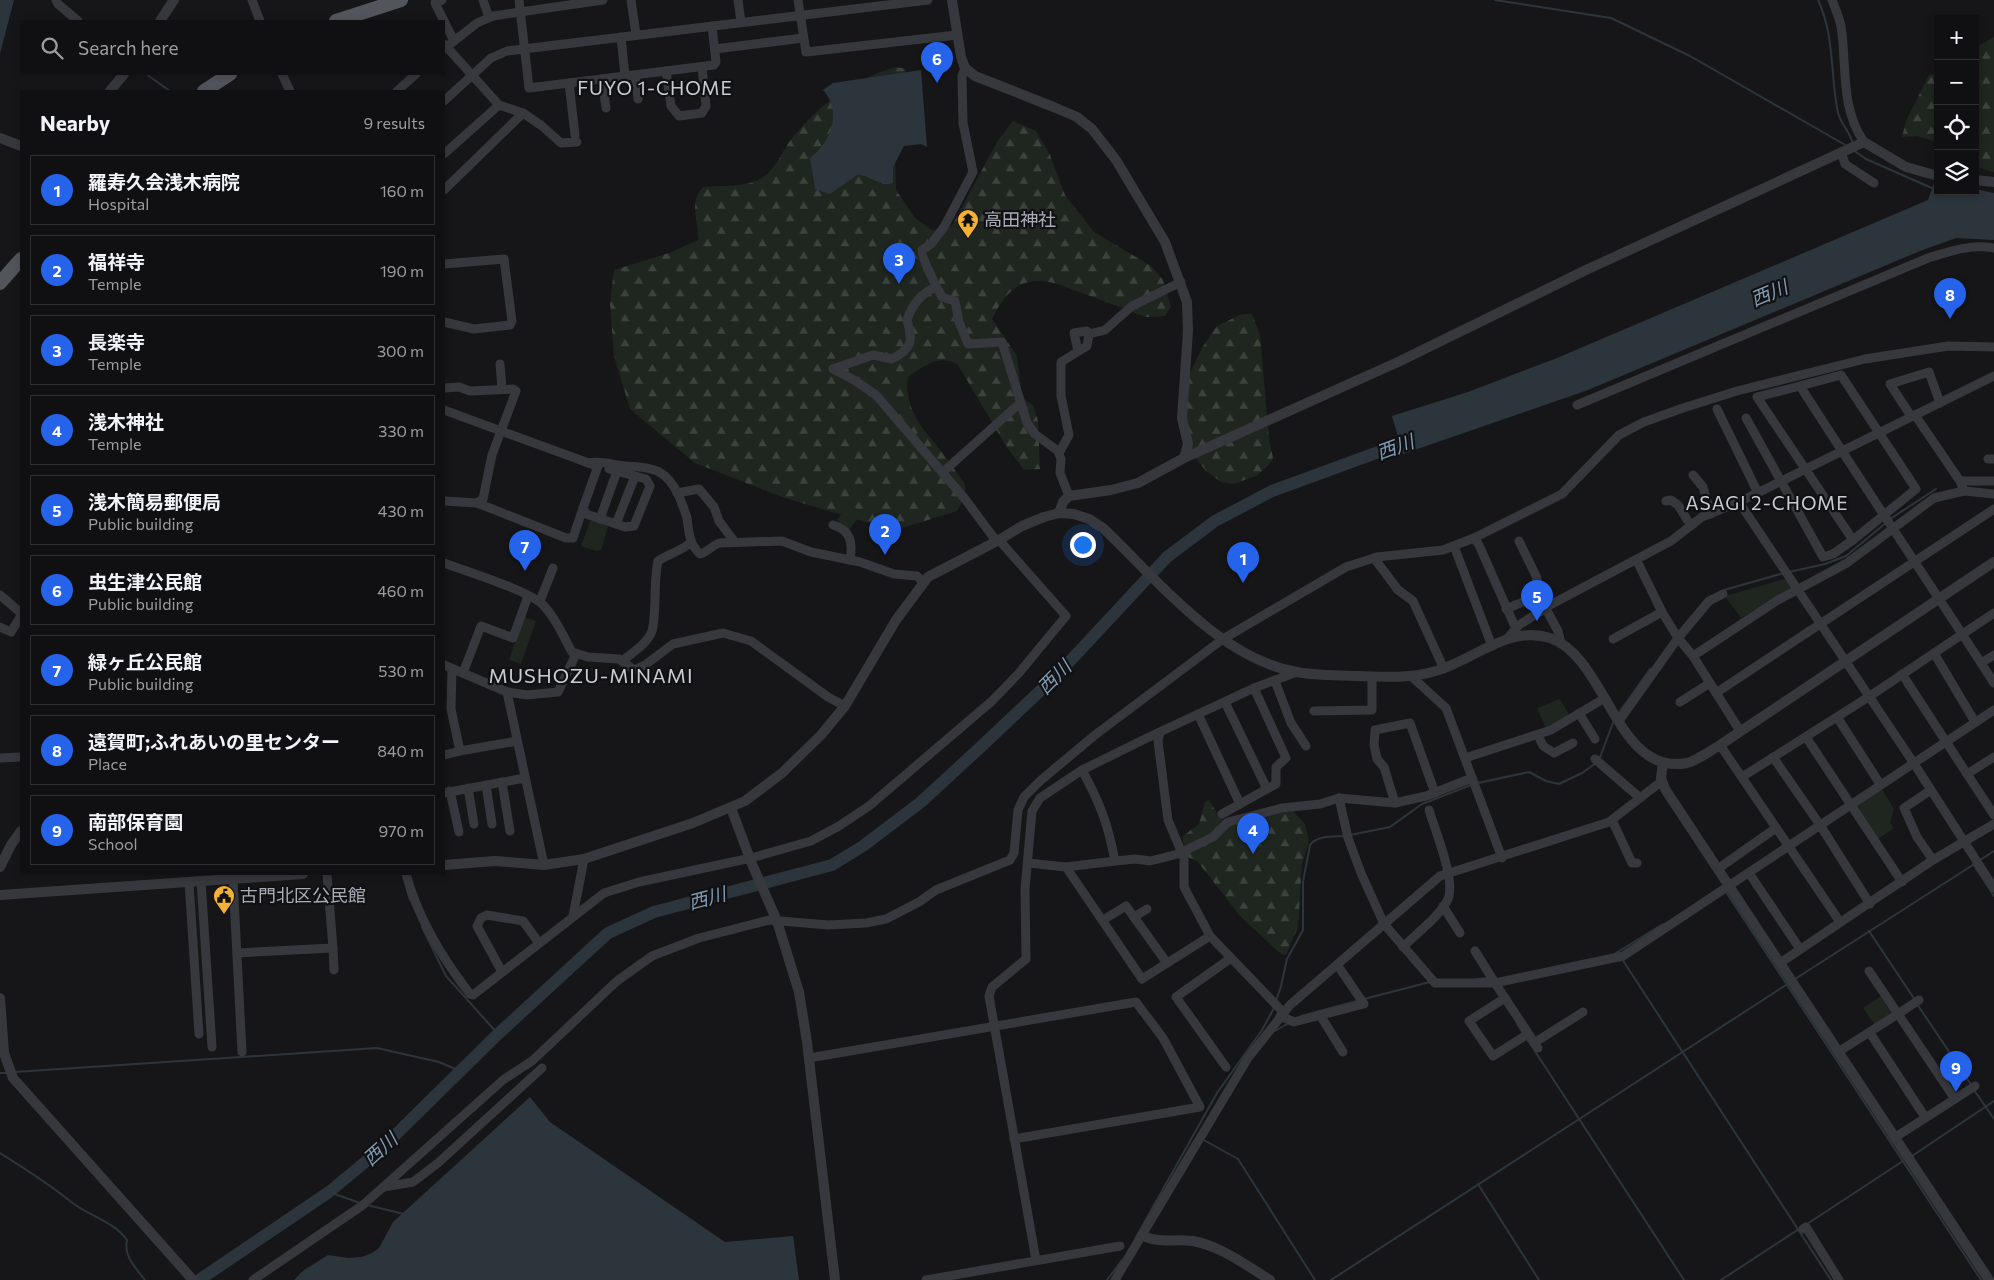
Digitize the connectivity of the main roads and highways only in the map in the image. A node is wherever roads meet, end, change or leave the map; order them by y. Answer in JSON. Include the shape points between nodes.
{"nodes":[{"id":1,"x":401,"y":0,"type":"edge"},
{"id":2,"x":339,"y":20,"type":"edge"},
{"id":3,"x":228,"y":75,"type":"edge"},
{"id":4,"x":206,"y":90,"type":"edge"},
{"id":5,"x":20,"y":260,"type":"edge"},
{"id":6,"x":0,"y":283,"type":"edge"}],
"edges":[{"from":1,"to":2,"type":"main road"},
{"from":3,"to":4,"type":"main road"},
{"from":5,"to":6,"type":"main road"}]}
